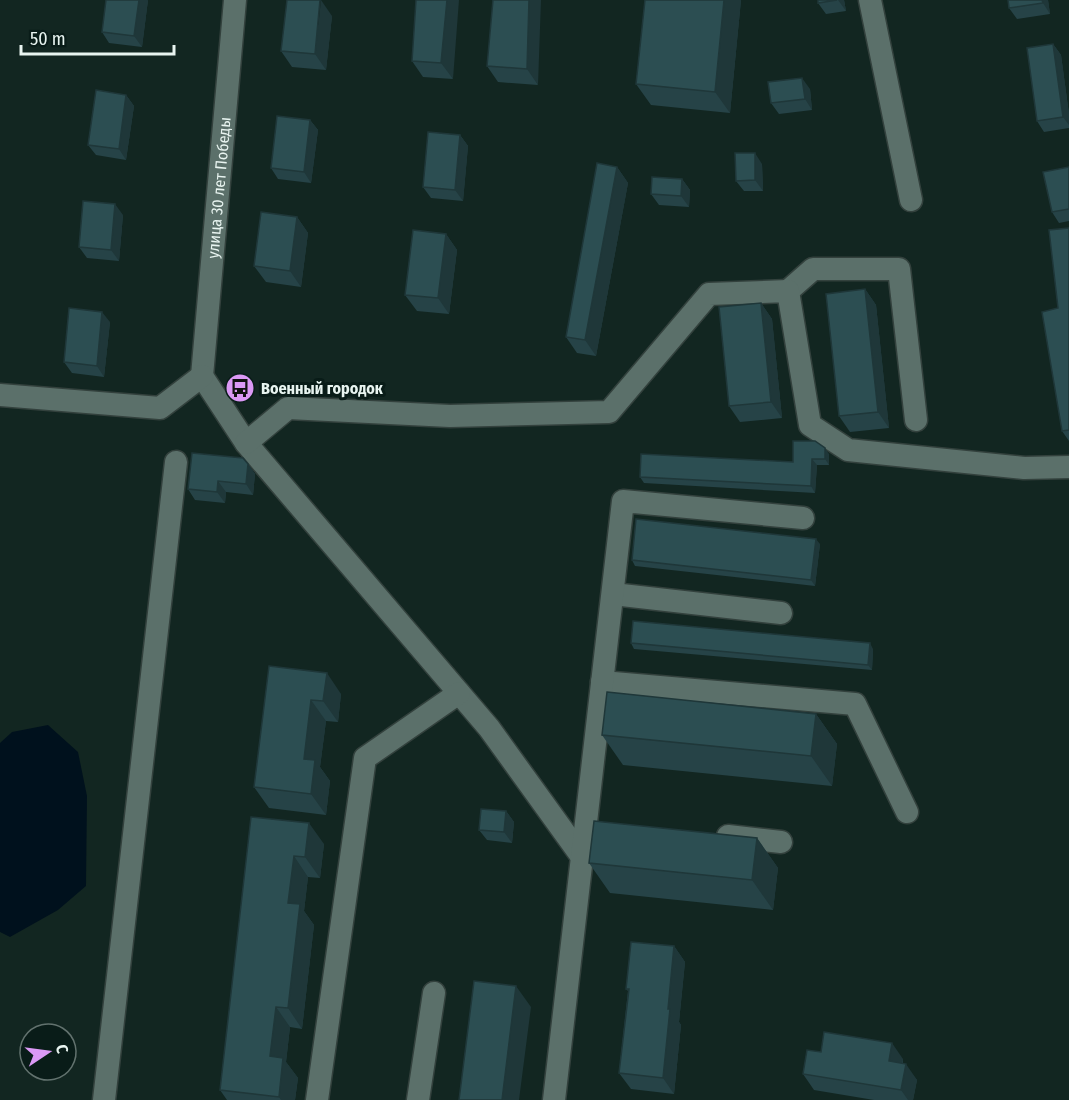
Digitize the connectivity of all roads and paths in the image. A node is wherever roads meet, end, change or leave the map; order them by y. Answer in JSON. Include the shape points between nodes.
{"nodes":[{"id":1,"x":235,"y":0,"type":"edge"},
{"id":2,"x":870,"y":0,"type":"edge"},
{"id":3,"x":911,"y":200,"type":"dead end"},
{"id":4,"x":788,"y":291,"type":"junction"},
{"id":5,"x":202,"y":376,"type":"junction"},
{"id":6,"x":0,"y":395,"type":"edge"},
{"id":7,"x":916,"y":420,"type":"dead end"},
{"id":8,"x":246,"y":443,"type":"junction"},
{"id":9,"x":176,"y":462,"type":"dead end"},
{"id":10,"x":1069,"y":467,"type":"edge"},
{"id":11,"x":803,"y":518,"type":"dead end"},
{"id":12,"x":612,"y":594,"type":"junction"},
{"id":13,"x":781,"y":613,"type":"dead end"},
{"id":14,"x":603,"y":682,"type":"junction"},
{"id":15,"x":459,"y":693,"type":"junction"},
{"id":16,"x":907,"y":812,"type":"dead end"},
{"id":17,"x":586,"y":820,"type":"junction"},
{"id":18,"x":609,"y":823,"type":"edge"},
{"id":19,"x":712,"y":834,"type":"edge"},
{"id":20,"x":781,"y":842,"type":"dead end"},
{"id":21,"x":582,"y":857,"type":"junction"},
{"id":22,"x":434,"y":993,"type":"dead end"},
{"id":23,"x":104,"y":1100,"type":"edge"},
{"id":24,"x":317,"y":1100,"type":"edge"},
{"id":25,"x":418,"y":1100,"type":"edge"},
{"id":26,"x":554,"y":1100,"type":"edge"}],
"edges":[{"from":1,"to":5,"type":"street","name":"улица 30 лет Победы"},
{"from":2,"to":3,"type":"street"},
{"from":4,"to":7,"type":"street","via":[[813,269],[899,269]]},
{"from":4,"to":8,"type":"street","via":[[709,294],[609,412],[450,416],[288,408]]},
{"from":4,"to":10,"type":"street","via":[[810,425],[848,450],[1024,468]]},
{"from":5,"to":6,"type":"street","via":[[160,408]]},
{"from":5,"to":8,"type":"street"},
{"from":8,"to":15,"type":"street"},
{"from":9,"to":23,"type":"street"},
{"from":11,"to":12,"type":"street","via":[[623,501]]},
{"from":12,"to":13,"type":"street"},
{"from":12,"to":14,"type":"street"},
{"from":14,"to":16,"type":"street","via":[[855,704]]},
{"from":14,"to":17,"type":"street"},
{"from":15,"to":21,"type":"street"},
{"from":15,"to":24,"type":"street","via":[[365,758]]},
{"from":17,"to":18,"type":"street"},
{"from":17,"to":21,"type":"street"},
{"from":19,"to":20,"type":"street"},
{"from":21,"to":26,"type":"street"},
{"from":22,"to":25,"type":"street"}]}
